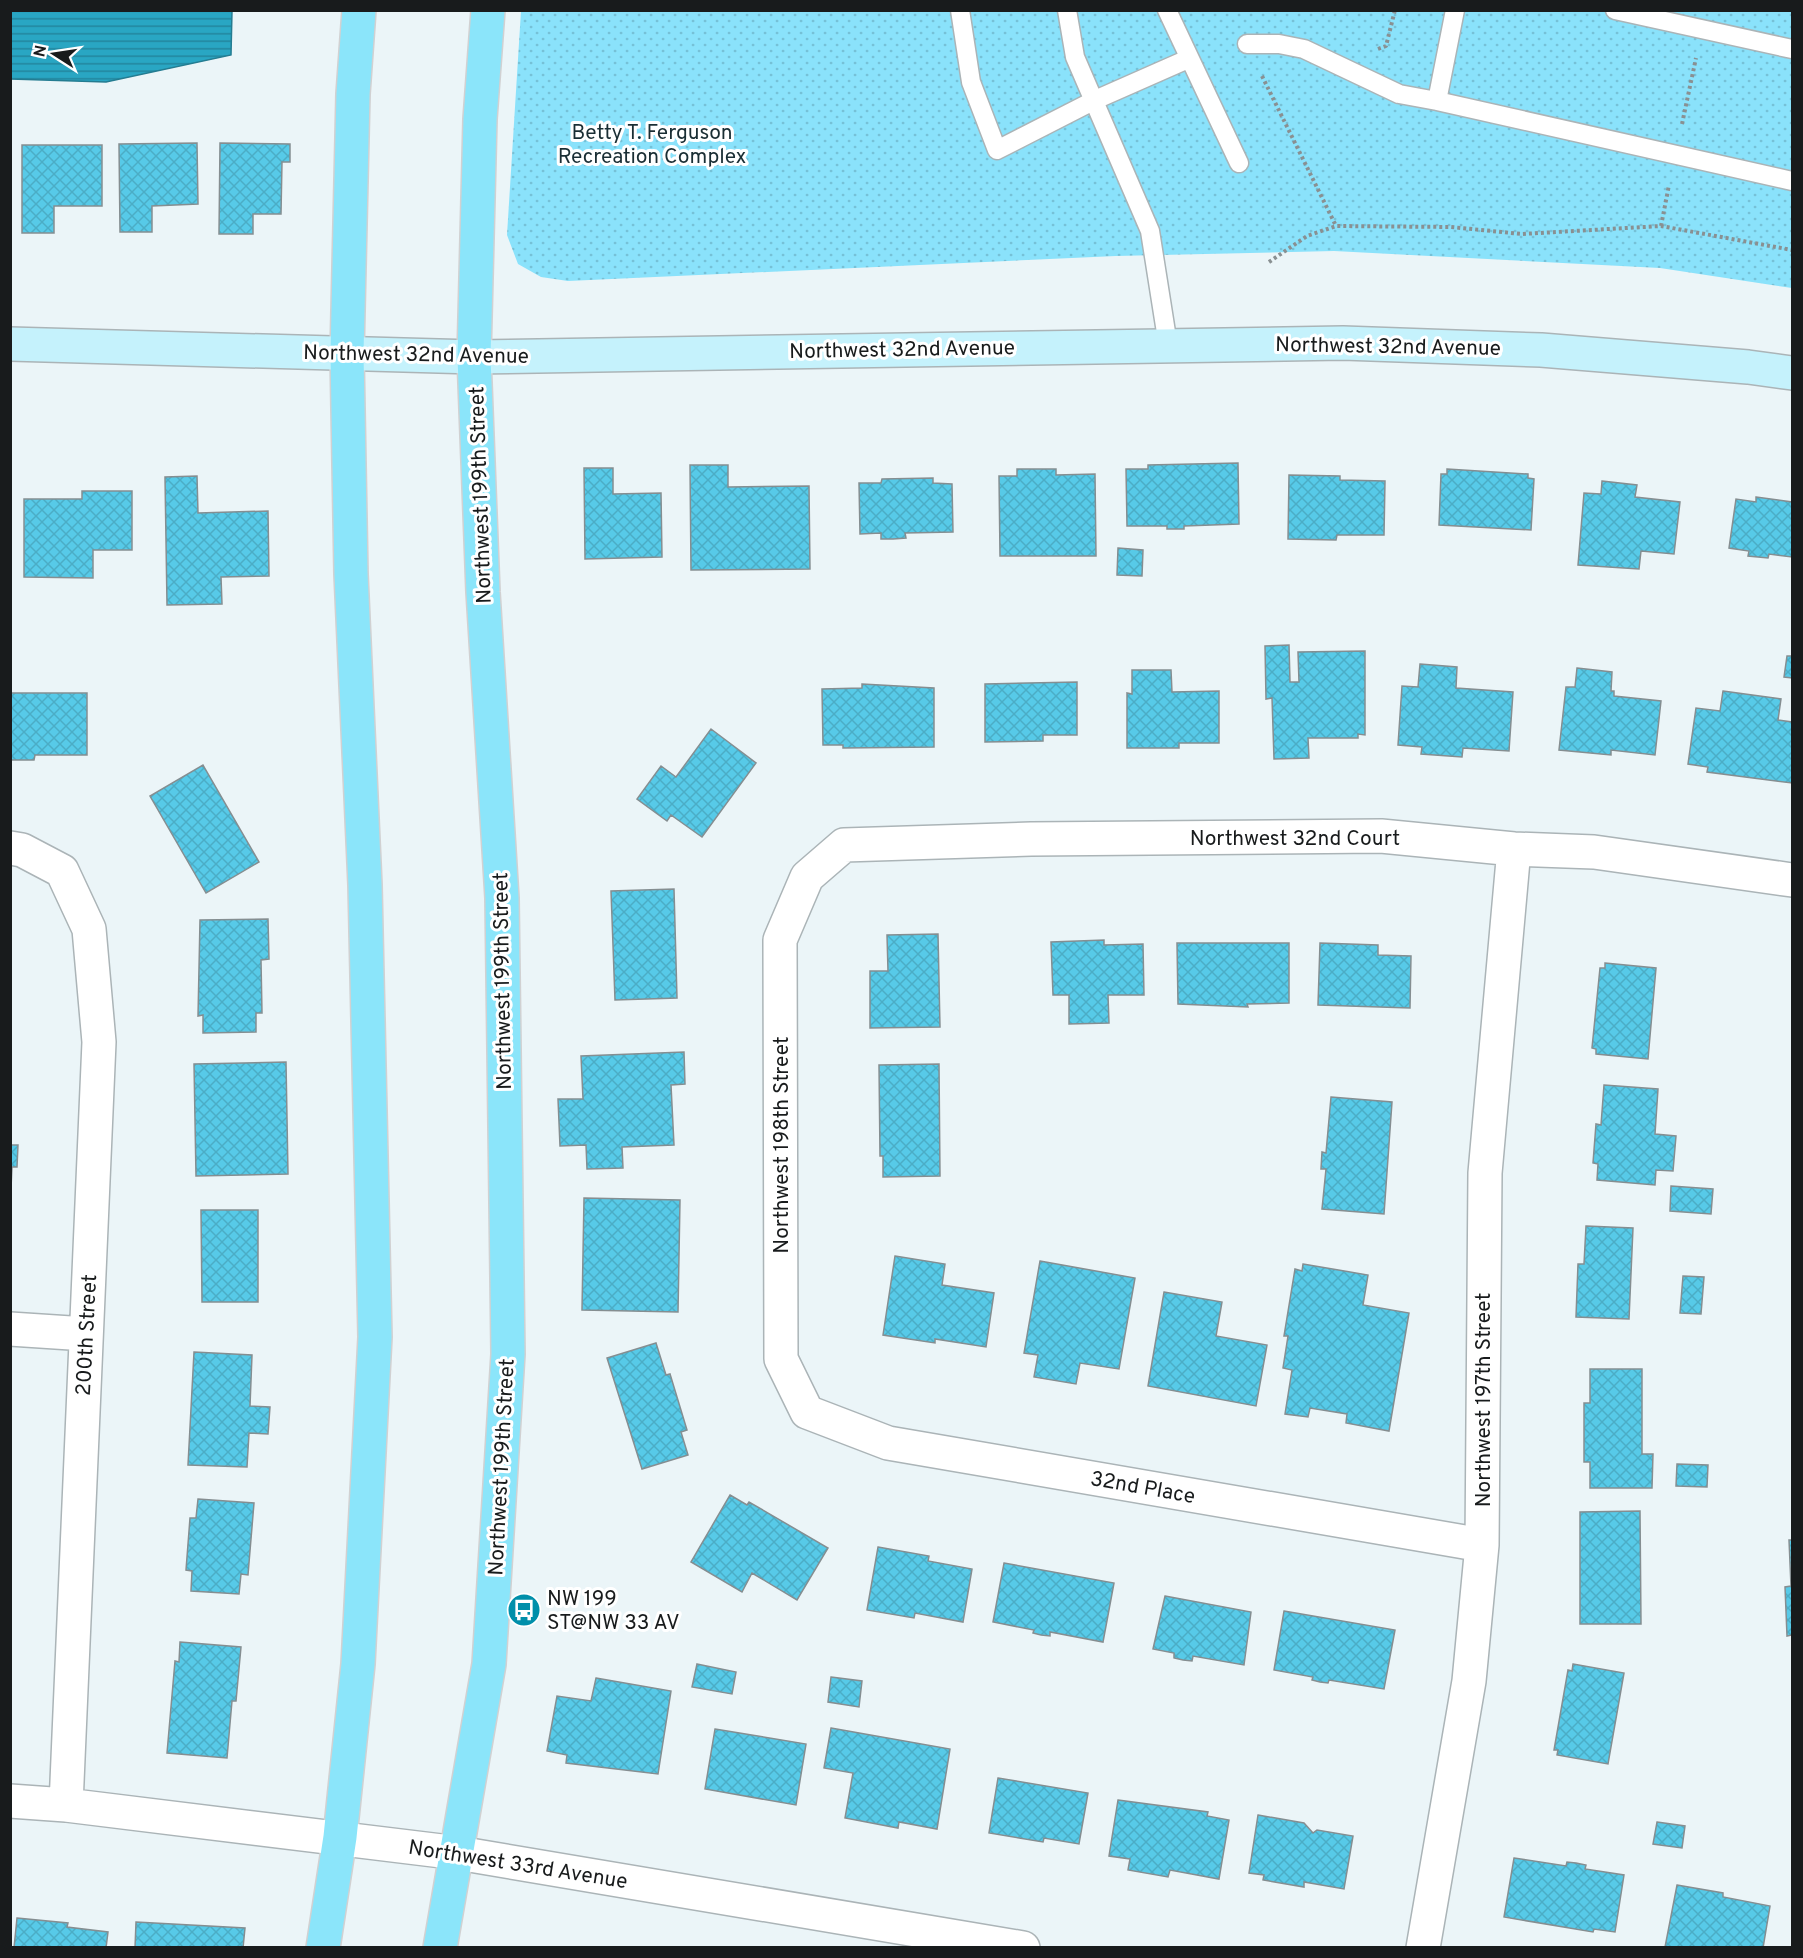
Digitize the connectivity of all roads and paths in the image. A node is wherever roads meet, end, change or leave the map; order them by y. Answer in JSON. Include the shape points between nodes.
{"nodes":[{"id":1,"x":359,"y":10,"type":"edge"},
{"id":2,"x":488,"y":10,"type":"edge"},
{"id":3,"x":960,"y":10,"type":"edge"},
{"id":4,"x":1067,"y":10,"type":"edge"},
{"id":5,"x":1167,"y":10,"type":"edge"},
{"id":6,"x":1395,"y":10,"type":"edge"},
{"id":7,"x":1455,"y":10,"type":"edge"},
{"id":8,"x":1615,"y":10,"type":"edge"},
{"id":9,"x":1246,"y":44,"type":"dead end"},
{"id":10,"x":1368,"y":48,"type":"dead end"},
{"id":11,"x":1698,"y":49,"type":"dead end"},
{"id":12,"x":1792,"y":49,"type":"edge"},
{"id":13,"x":1188,"y":59,"type":"junction"},
{"id":14,"x":1258,"y":68,"type":"dead end"},
{"id":15,"x":1095,"y":100,"type":"junction"},
{"id":16,"x":1437,"y":101,"type":"junction"},
{"id":17,"x":1681,"y":128,"type":"dead end"},
{"id":18,"x":1239,"y":163,"type":"dead end"},
{"id":19,"x":1670,"y":179,"type":"dead end"},
{"id":20,"x":1792,"y":181,"type":"edge"},
{"id":21,"x":1336,"y":226,"type":"junction"},
{"id":22,"x":1661,"y":226,"type":"junction"},
{"id":23,"x":1792,"y":250,"type":"edge"},
{"id":24,"x":1269,"y":262,"type":"dead end"},
{"id":25,"x":10,"y":344,"type":"edge"},
{"id":26,"x":1168,"y":345,"type":"junction"},
{"id":27,"x":347,"y":354,"type":"junction"},
{"id":28,"x":474,"y":357,"type":"junction"},
{"id":29,"x":1792,"y":373,"type":"edge"},
{"id":30,"x":10,"y":848,"type":"edge"},
{"id":31,"x":1514,"y":849,"type":"junction"},
{"id":32,"x":807,"y":877,"type":"joint"},
{"id":33,"x":1792,"y":880,"type":"edge"},
{"id":34,"x":10,"y":1329,"type":"edge"},
{"id":35,"x":86,"y":1334,"type":"junction"},
{"id":36,"x":807,"y":1412,"type":"joint"},
{"id":37,"x":1482,"y":1545,"type":"junction"},
{"id":38,"x":10,"y":1801,"type":"edge"},
{"id":39,"x":66,"y":1805,"type":"junction"},
{"id":40,"x":340,"y":1837,"type":"junction"},
{"id":41,"x":458,"y":1853,"type":"junction"},
{"id":42,"x":323,"y":1947,"type":"edge"},
{"id":43,"x":440,"y":1947,"type":"edge"},
{"id":44,"x":1023,"y":1947,"type":"edge"},
{"id":45,"x":1423,"y":1947,"type":"edge"}],
"edges":[{"from":1,"to":27,"type":"main road","via":[[353,94]]},
{"from":2,"to":28,"type":"main road","name":"Northwest 199th Street","via":[[480,119]]},
{"from":3,"to":15,"type":"lane","via":[[971,82],[997,150]]},
{"from":4,"to":15,"type":"lane","via":[[1075,57]]},
{"from":5,"to":13,"type":"lane"},
{"from":6,"to":10,"type":"path","via":[[1386,46]]},
{"from":7,"to":16,"type":"lane"},
{"from":8,"to":12,"type":"lane"},
{"from":9,"to":16,"type":"lane","via":[[1304,49],[1399,94]]},
{"from":11,"to":17,"type":"path"},
{"from":13,"to":15,"type":"lane"},
{"from":13,"to":18,"type":"lane"},
{"from":14,"to":21,"type":"path"},
{"from":15,"to":26,"type":"lane","via":[[1150,231]]},
{"from":16,"to":20,"type":"lane"},
{"from":19,"to":22,"type":"path"},
{"from":21,"to":22,"type":"path","via":[[1451,227],[1522,234]]},
{"from":21,"to":24,"type":"path","via":[[1307,236]]},
{"from":22,"to":23,"type":"path"},
{"from":25,"to":27,"type":"street","name":"Northwest 32nd Avenue"},
{"from":26,"to":28,"type":"street","name":"Northwest 32nd Avenue"},
{"from":26,"to":29,"type":"street","name":"Northwest 32nd Avenue","via":[[1343,343],[1541,350]]},
{"from":27,"to":28,"type":"street","name":"Northwest 32nd Avenue"},
{"from":27,"to":40,"type":"main road","via":[[375,1337],[358,1664]]},
{"from":28,"to":41,"type":"main road","name":"Northwest 199th Street","via":[[483,592],[502,898],[508,1354],[489,1664]]},
{"from":30,"to":35,"type":"street","name":"200th Street","via":[[22,850],[62,871],[89,929],[99,1042]]},
{"from":31,"to":32,"type":"street","name":"Northwest 32nd Court","via":[[1381,836],[844,845]]},
{"from":31,"to":33,"type":"street","name":"Northwest 32nd Court","via":[[1594,852]]},
{"from":31,"to":37,"type":"street","name":"Northwest 197th Street","via":[[1485,1173]]},
{"from":32,"to":36,"type":"street","name":"Northwest 198th Street","via":[[780,940],[781,1359]]},
{"from":34,"to":35,"type":"street"},
{"from":35,"to":39,"type":"street","name":"200th Street"},
{"from":36,"to":37,"type":"street","name":"32nd Place","via":[[888,1443]]},
{"from":37,"to":45,"type":"street","name":"Northwest 197th Street","via":[[1469,1681]]},
{"from":38,"to":39,"type":"street","name":"Northwest 33rd Avenue"},
{"from":39,"to":40,"type":"street","name":"Northwest 33rd Avenue"},
{"from":40,"to":41,"type":"street","name":"Northwest 33rd Avenue"},
{"from":40,"to":42,"type":"main road"},
{"from":41,"to":43,"type":"main road","name":"Northwest 199th Street"},
{"from":41,"to":44,"type":"street","name":"Northwest 33rd Avenue"}]}
